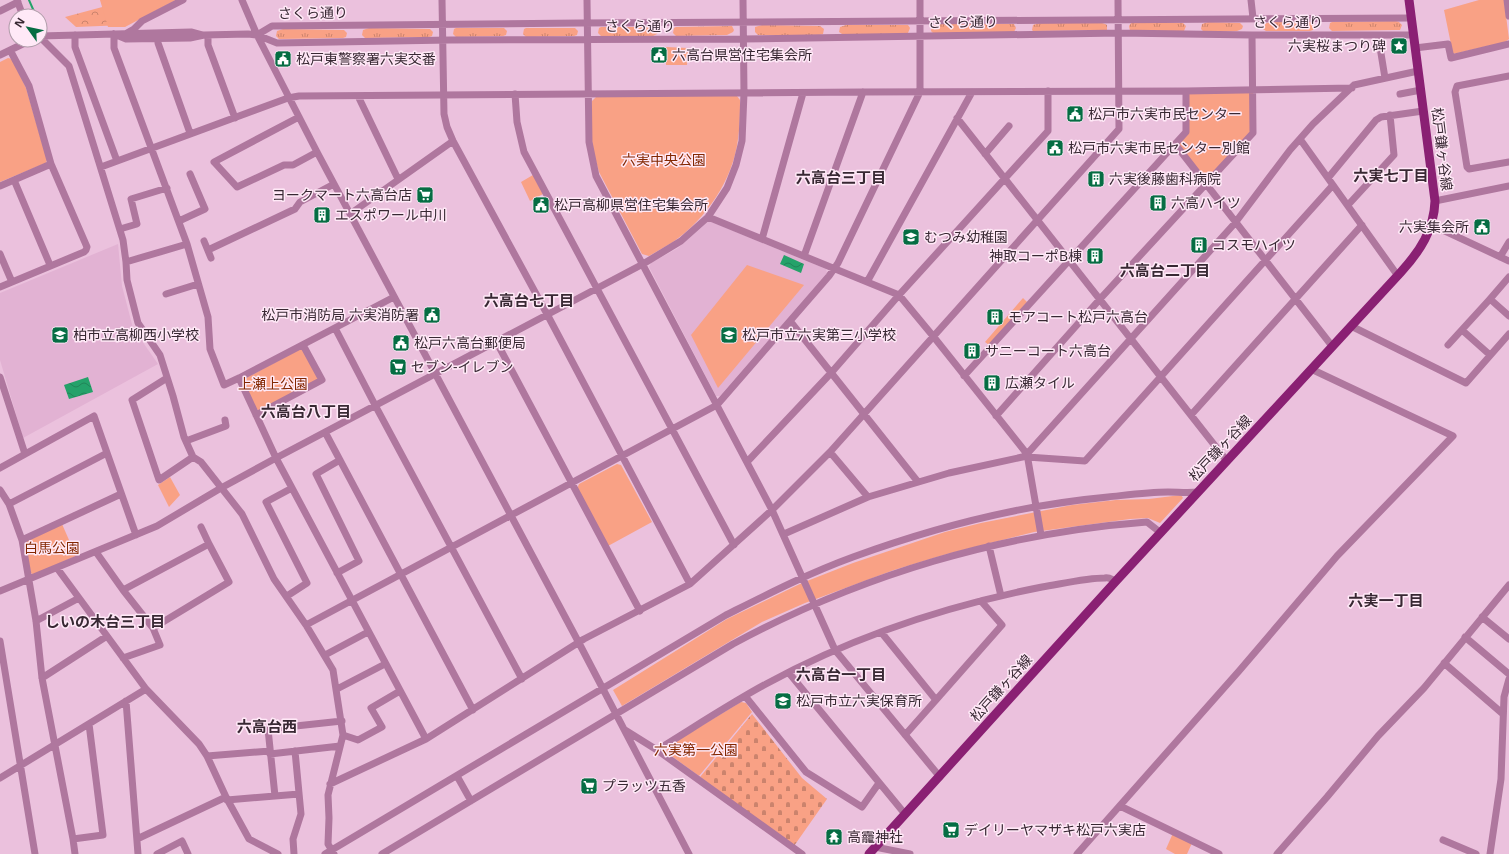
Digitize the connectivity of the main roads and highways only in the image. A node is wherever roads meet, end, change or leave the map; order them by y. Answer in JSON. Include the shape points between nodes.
{"nodes":[{"id":1,"x":1409,"y":0,"type":"edge"},
{"id":2,"x":872,"y":851,"type":"edge"}],
"edges":[{"from":1,"to":2,"type":"main road","name":"松戸鎌ヶ谷線","via":[[1435,201],[1432,225],[1417,253]]}]}
